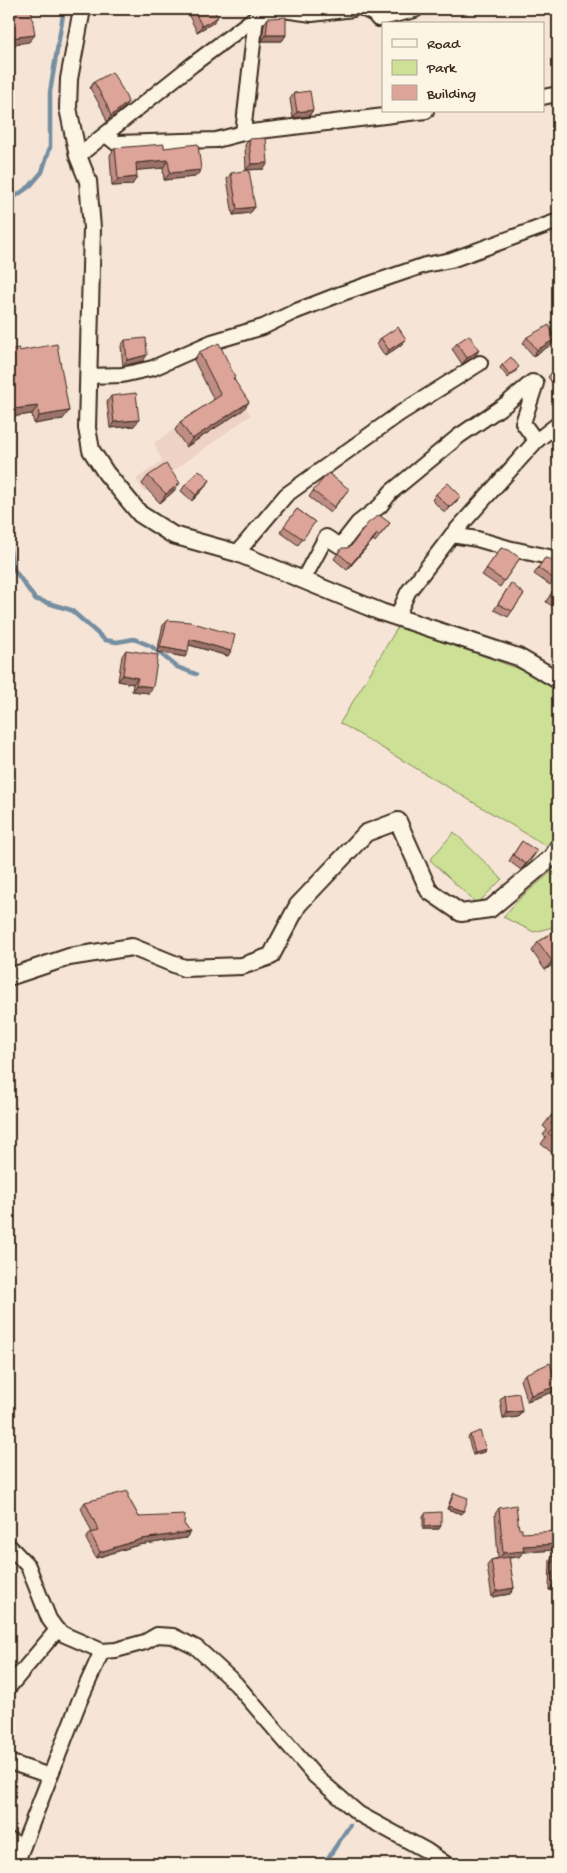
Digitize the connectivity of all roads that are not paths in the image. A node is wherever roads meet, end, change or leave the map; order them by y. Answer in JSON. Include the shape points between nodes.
{"nodes":[{"id":1,"x":82,"y":9,"type":"edge"},
{"id":2,"x":353,"y":9,"type":"edge"},
{"id":3,"x":364,"y":9,"type":"edge"},
{"id":4,"x":415,"y":10,"type":"dead end"},
{"id":5,"x":256,"y":17,"type":"junction"},
{"id":6,"x":558,"y":94,"type":"edge"},
{"id":7,"x":544,"y":97,"type":"edge"},
{"id":8,"x":417,"y":112,"type":"edge"},
{"id":9,"x":243,"y":132,"type":"junction"},
{"id":10,"x":106,"y":135,"type":"junction"},
{"id":11,"x":78,"y":156,"type":"junction"},
{"id":12,"x":558,"y":221,"type":"edge"},
{"id":13,"x":480,"y":363,"type":"dead end"},
{"id":14,"x":88,"y":376,"type":"junction"},
{"id":15,"x":558,"y":424,"type":"edge"},
{"id":16,"x":536,"y":441,"type":"junction"},
{"id":17,"x":452,"y":535,"type":"junction"},
{"id":18,"x":237,"y":553,"type":"junction"},
{"id":19,"x":558,"y":558,"type":"edge"},
{"id":20,"x":302,"y":580,"type":"junction"},
{"id":21,"x":396,"y":617,"type":"junction"},
{"id":22,"x":558,"y":680,"type":"edge"},
{"id":23,"x":558,"y":847,"type":"edge"},
{"id":24,"x":9,"y":978,"type":"edge"},
{"id":25,"x":9,"y":1546,"type":"edge"},
{"id":26,"x":57,"y":1630,"type":"junction"},
{"id":27,"x":102,"y":1651,"type":"junction"},
{"id":28,"x":9,"y":1687,"type":"edge"},
{"id":29,"x":9,"y":1762,"type":"edge"},
{"id":30,"x":50,"y":1776,"type":"junction"},
{"id":31,"x":9,"y":1840,"type":"edge"},
{"id":32,"x":23,"y":1846,"type":"junction"},
{"id":33,"x":16,"y":1864,"type":"edge"},
{"id":34,"x":446,"y":1864,"type":"edge"}],
"edges":[{"from":1,"to":11,"type":"street","via":[[68,88],[68,108]]},
{"from":2,"to":5,"type":"street","via":[[312,14],[283,10]]},
{"from":3,"to":4,"type":"street","via":[[378,19]]},
{"from":5,"to":9,"type":"street"},
{"from":5,"to":10,"type":"street"},
{"from":6,"to":7,"type":"street"},
{"from":8,"to":9,"type":"street"},
{"from":9,"to":10,"type":"street","via":[[216,140],[116,143]]},
{"from":10,"to":11,"type":"street"},
{"from":11,"to":14,"type":"street","via":[[88,181],[92,228]]},
{"from":12,"to":14,"type":"street","via":[[451,260],[425,265],[344,292],[264,327],[212,342],[153,368],[122,375]]},
{"from":13,"to":18,"type":"street","via":[[399,414],[286,495]]},
{"from":14,"to":18,"type":"street","via":[[91,450],[140,514],[173,535]]},
{"from":15,"to":16,"type":"street"},
{"from":16,"to":17,"type":"street"},
{"from":16,"to":20,"type":"street","via":[[523,423],[536,383],[532,382],[391,492],[380,506],[358,523],[340,546],[326,537]]},
{"from":17,"to":19,"type":"street"},
{"from":17,"to":21,"type":"street","via":[[408,592]]},
{"from":18,"to":20,"type":"street"},
{"from":20,"to":21,"type":"street"},
{"from":21,"to":22,"type":"street","via":[[518,657]]},
{"from":23,"to":24,"type":"street","via":[[552,857],[490,909],[461,913],[429,891],[398,821],[366,833],[298,905],[271,956],[242,966],[184,968],[132,947],[70,957]]},
{"from":25,"to":26,"type":"street","via":[[28,1566],[49,1619]]},
{"from":26,"to":27,"type":"street"},
{"from":26,"to":28,"type":"street"},
{"from":27,"to":30,"type":"street"},
{"from":27,"to":34,"type":"street","via":[[158,1636],[173,1636],[198,1648],[236,1684],[315,1776],[359,1814]]},
{"from":29,"to":30,"type":"street"},
{"from":30,"to":32,"type":"street"},
{"from":31,"to":32,"type":"street"},
{"from":32,"to":33,"type":"street"}]}
